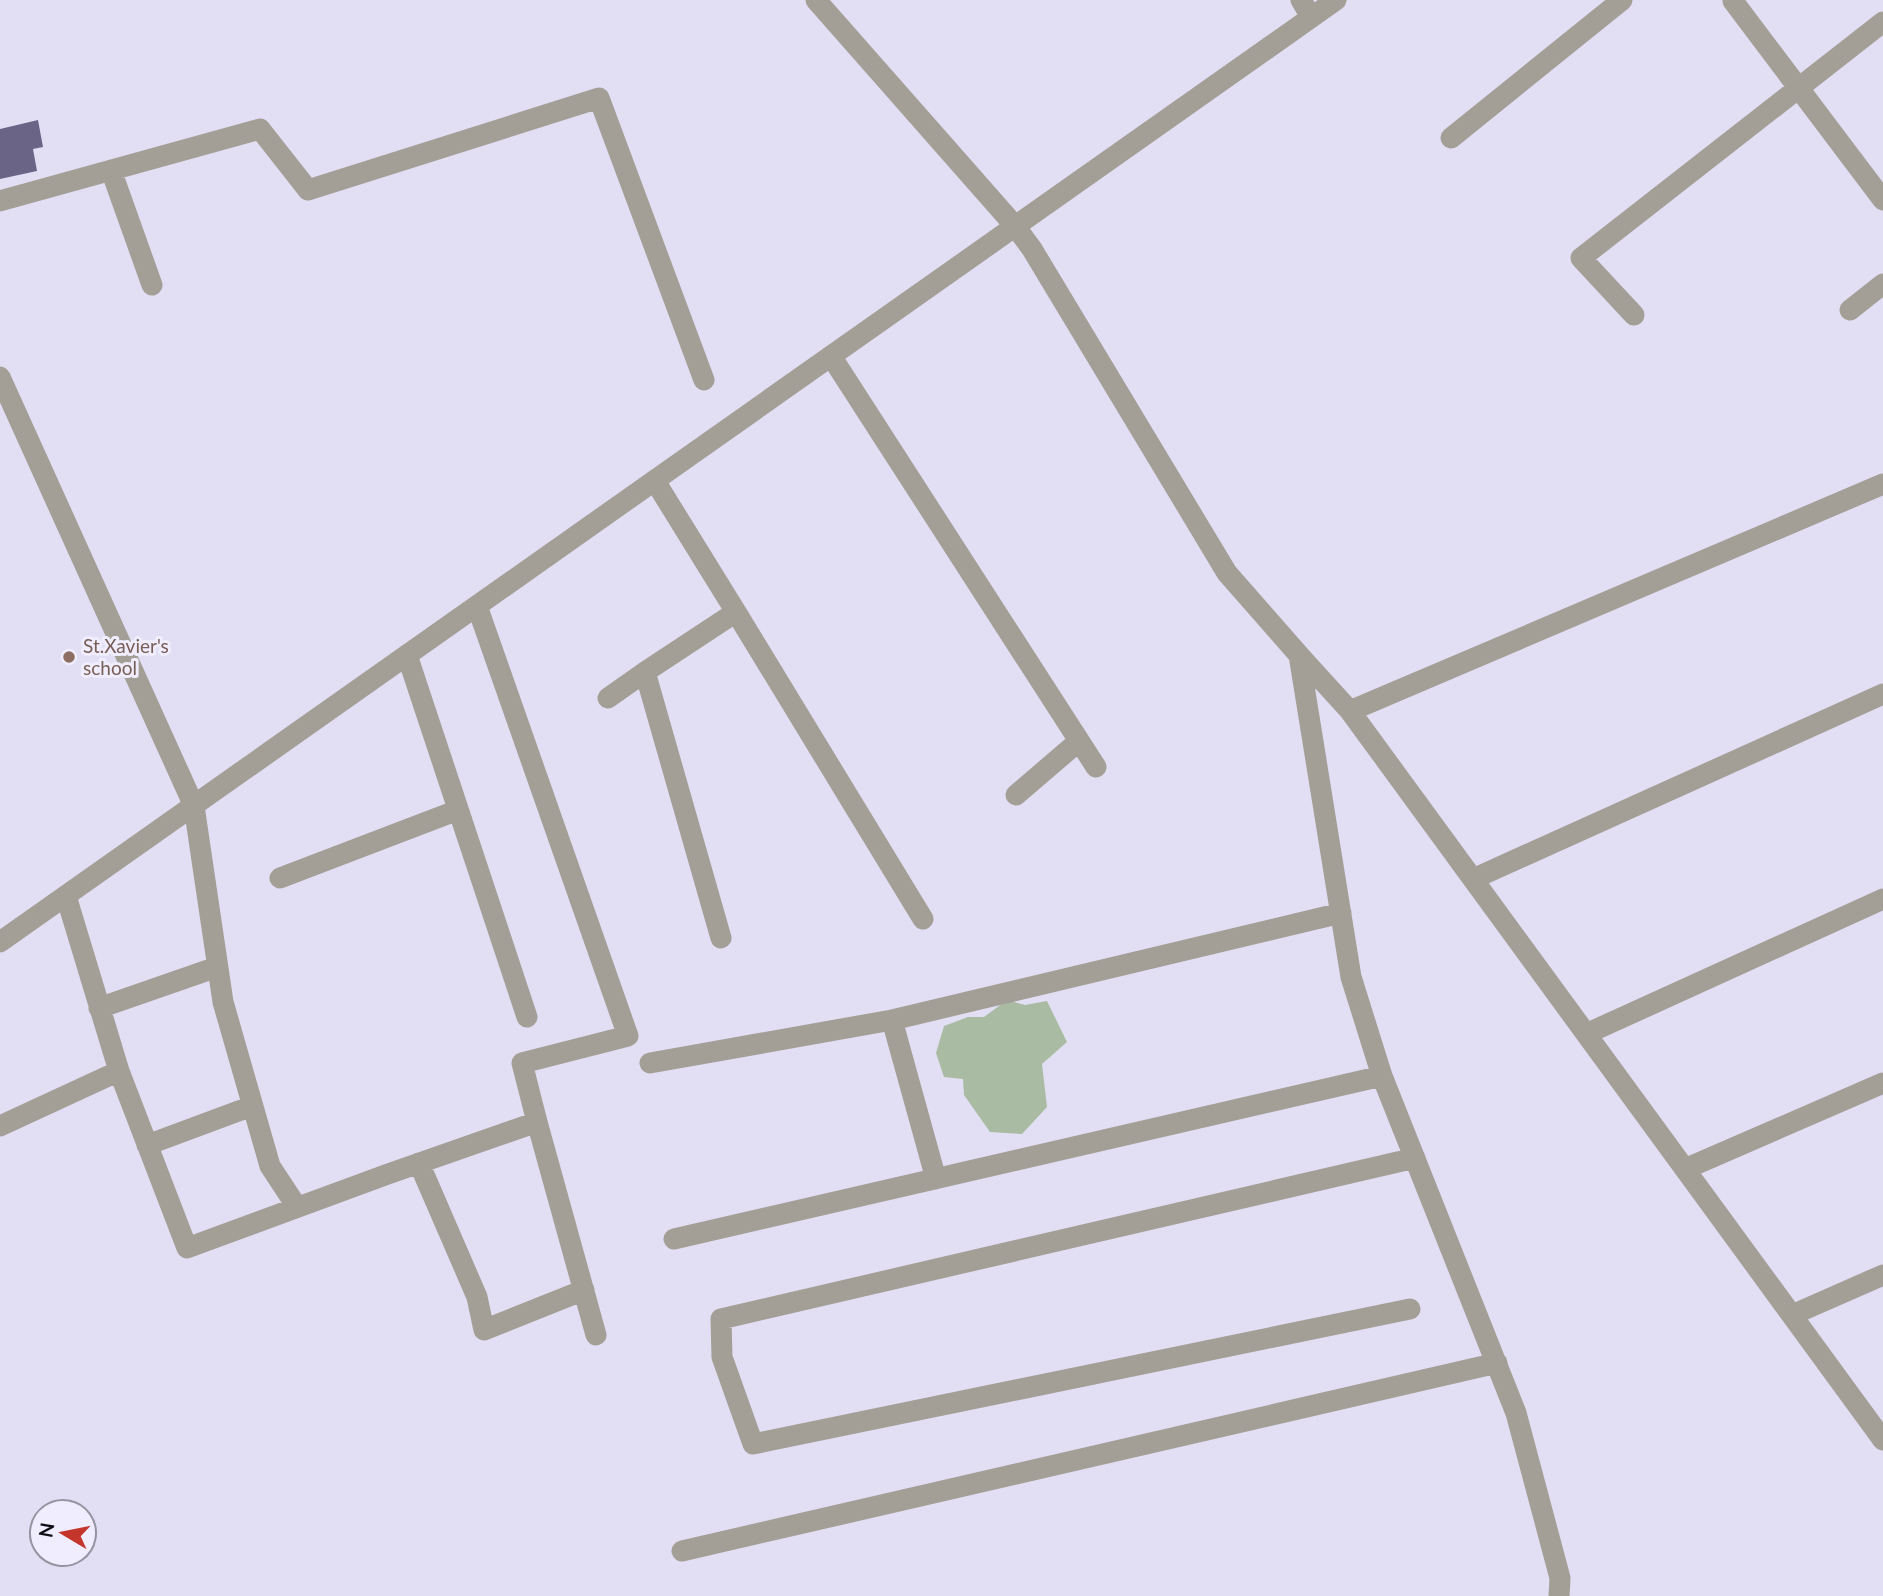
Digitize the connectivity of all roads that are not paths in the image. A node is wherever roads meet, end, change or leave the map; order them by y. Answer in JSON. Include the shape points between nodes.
{"nodes":[{"id":1,"x":816,"y":0,"type":"edge"},
{"id":2,"x":1336,"y":0,"type":"edge"},
{"id":3,"x":1622,"y":0,"type":"edge"},
{"id":4,"x":1732,"y":1,"type":"edge"},
{"id":5,"x":1306,"y":9,"type":"edge"},
{"id":6,"x":1883,"y":22,"type":"edge"},
{"id":7,"x":1798,"y":88,"type":"junction"},
{"id":8,"x":1451,"y":138,"type":"dead end"},
{"id":9,"x":111,"y":170,"type":"junction"},
{"id":10,"x":1883,"y":200,"type":"edge"},
{"id":11,"x":0,"y":201,"type":"edge"},
{"id":12,"x":1015,"y":226,"type":"junction"},
{"id":13,"x":1883,"y":284,"type":"edge"},
{"id":14,"x":152,"y":285,"type":"dead end"},
{"id":15,"x":1850,"y":310,"type":"dead end"},
{"id":16,"x":1634,"y":315,"type":"dead end"},
{"id":17,"x":831,"y":356,"type":"junction"},
{"id":18,"x":0,"y":377,"type":"edge"},
{"id":19,"x":704,"y":380,"type":"dead end"},
{"id":20,"x":655,"y":481,"type":"junction"},
{"id":21,"x":1883,"y":484,"type":"edge"},
{"id":22,"x":477,"y":606,"type":"junction"},
{"id":23,"x":736,"y":612,"type":"junction"},
{"id":24,"x":407,"y":655,"type":"junction"},
{"id":25,"x":1299,"y":655,"type":"junction"},
{"id":26,"x":645,"y":672,"type":"junction"},
{"id":27,"x":1883,"y":694,"type":"edge"},
{"id":28,"x":608,"y":698,"type":"dead end"},
{"id":29,"x":1350,"y":710,"type":"junction"},
{"id":30,"x":1079,"y":741,"type":"junction"},
{"id":31,"x":1096,"y":767,"type":"dead end"},
{"id":32,"x":1016,"y":795,"type":"dead end"},
{"id":33,"x":194,"y":806,"type":"junction"},
{"id":34,"x":458,"y":810,"type":"junction"},
{"id":35,"x":281,"y":878,"type":"dead end"},
{"id":36,"x":1473,"y":878,"type":"junction"},
{"id":37,"x":66,"y":896,"type":"junction"},
{"id":38,"x":1883,"y":899,"type":"edge"},
{"id":39,"x":1341,"y":913,"type":"junction"},
{"id":40,"x":923,"y":919,"type":"dead end"},
{"id":41,"x":721,"y":937,"type":"dead end"},
{"id":42,"x":0,"y":942,"type":"edge"},
{"id":43,"x":217,"y":967,"type":"junction"},
{"id":44,"x":99,"y":1008,"type":"junction"},
{"id":45,"x":527,"y":1017,"type":"dead end"},
{"id":46,"x":892,"y":1020,"type":"junction"},
{"id":47,"x":1586,"y":1034,"type":"junction"},
{"id":48,"x":650,"y":1063,"type":"dead end"},
{"id":49,"x":118,"y":1071,"type":"junction"},
{"id":50,"x":1382,"y":1076,"type":"junction"},
{"id":51,"x":1883,"y":1083,"type":"edge"},
{"id":52,"x":252,"y":1106,"type":"junction"},
{"id":53,"x":537,"y":1122,"type":"junction"},
{"id":54,"x":0,"y":1126,"type":"edge"},
{"id":55,"x":147,"y":1145,"type":"junction"},
{"id":56,"x":1415,"y":1158,"type":"junction"},
{"id":57,"x":419,"y":1163,"type":"junction"},
{"id":58,"x":1685,"y":1169,"type":"junction"},
{"id":59,"x":936,"y":1179,"type":"junction"},
{"id":60,"x":298,"y":1207,"type":"junction"},
{"id":61,"x":674,"y":1239,"type":"dead end"},
{"id":62,"x":1883,"y":1275,"type":"edge"},
{"id":63,"x":584,"y":1290,"type":"junction"},
{"id":64,"x":1410,"y":1309,"type":"dead end"},
{"id":65,"x":1792,"y":1315,"type":"junction"},
{"id":66,"x":596,"y":1335,"type":"dead end"},
{"id":67,"x":1497,"y":1363,"type":"junction"},
{"id":68,"x":1883,"y":1440,"type":"edge"},
{"id":69,"x":682,"y":1552,"type":"dead end"},
{"id":70,"x":1559,"y":1596,"type":"edge"}],
"edges":[{"from":1,"to":12,"type":"street"},
{"from":2,"to":5,"type":"street"},
{"from":3,"to":8,"type":"street"},
{"from":4,"to":7,"type":"street"},
{"from":5,"to":12,"type":"street"},
{"from":6,"to":7,"type":"street"},
{"from":7,"to":10,"type":"street"},
{"from":7,"to":16,"type":"street","via":[[1581,258]]},
{"from":9,"to":11,"type":"street"},
{"from":9,"to":14,"type":"street"},
{"from":9,"to":19,"type":"street","via":[[260,129],[308,190],[599,98]]},
{"from":12,"to":17,"type":"street"},
{"from":12,"to":25,"type":"street","via":[[1227,573]]},
{"from":13,"to":15,"type":"street"},
{"from":17,"to":20,"type":"street"},
{"from":17,"to":30,"type":"street"},
{"from":18,"to":33,"type":"street"},
{"from":20,"to":22,"type":"street"},
{"from":20,"to":23,"type":"street"},
{"from":21,"to":29,"type":"street"},
{"from":22,"to":24,"type":"street"},
{"from":22,"to":53,"type":"street","via":[[628,1036],[522,1063]]},
{"from":23,"to":26,"type":"street"},
{"from":23,"to":40,"type":"street"},
{"from":24,"to":33,"type":"street"},
{"from":24,"to":34,"type":"street"},
{"from":25,"to":29,"type":"street"},
{"from":25,"to":39,"type":"street"},
{"from":26,"to":28,"type":"street"},
{"from":26,"to":41,"type":"street"},
{"from":27,"to":36,"type":"street"},
{"from":29,"to":36,"type":"street"},
{"from":30,"to":31,"type":"street"},
{"from":30,"to":32,"type":"street"},
{"from":33,"to":37,"type":"street"},
{"from":33,"to":43,"type":"street"},
{"from":34,"to":35,"type":"street"},
{"from":34,"to":45,"type":"street"},
{"from":36,"to":47,"type":"street"},
{"from":37,"to":42,"type":"street"},
{"from":37,"to":44,"type":"street"},
{"from":38,"to":47,"type":"street"},
{"from":39,"to":46,"type":"street"},
{"from":39,"to":50,"type":"street","via":[[1351,977]]},
{"from":43,"to":44,"type":"street"},
{"from":43,"to":52,"type":"street"},
{"from":44,"to":49,"type":"street"},
{"from":46,"to":48,"type":"street"},
{"from":46,"to":59,"type":"street"},
{"from":47,"to":58,"type":"street"},
{"from":49,"to":54,"type":"street"},
{"from":49,"to":55,"type":"street"},
{"from":50,"to":56,"type":"street"},
{"from":50,"to":59,"type":"street"},
{"from":51,"to":58,"type":"street"},
{"from":52,"to":55,"type":"street"},
{"from":52,"to":60,"type":"street","via":[[270,1166]]},
{"from":53,"to":57,"type":"street"},
{"from":53,"to":63,"type":"street"},
{"from":55,"to":60,"type":"street","via":[[187,1248]]},
{"from":56,"to":64,"type":"street","via":[[721,1320],[722,1357],[752,1444]]},
{"from":56,"to":67,"type":"street"},
{"from":57,"to":60,"type":"street"},
{"from":57,"to":63,"type":"street","via":[[477,1297],[484,1330]]},
{"from":58,"to":65,"type":"street"},
{"from":59,"to":61,"type":"street"},
{"from":62,"to":65,"type":"street"},
{"from":63,"to":66,"type":"street"},
{"from":65,"to":68,"type":"street"},
{"from":67,"to":69,"type":"street"},
{"from":67,"to":70,"type":"street","via":[[1516,1413],[1560,1578]]}]}
